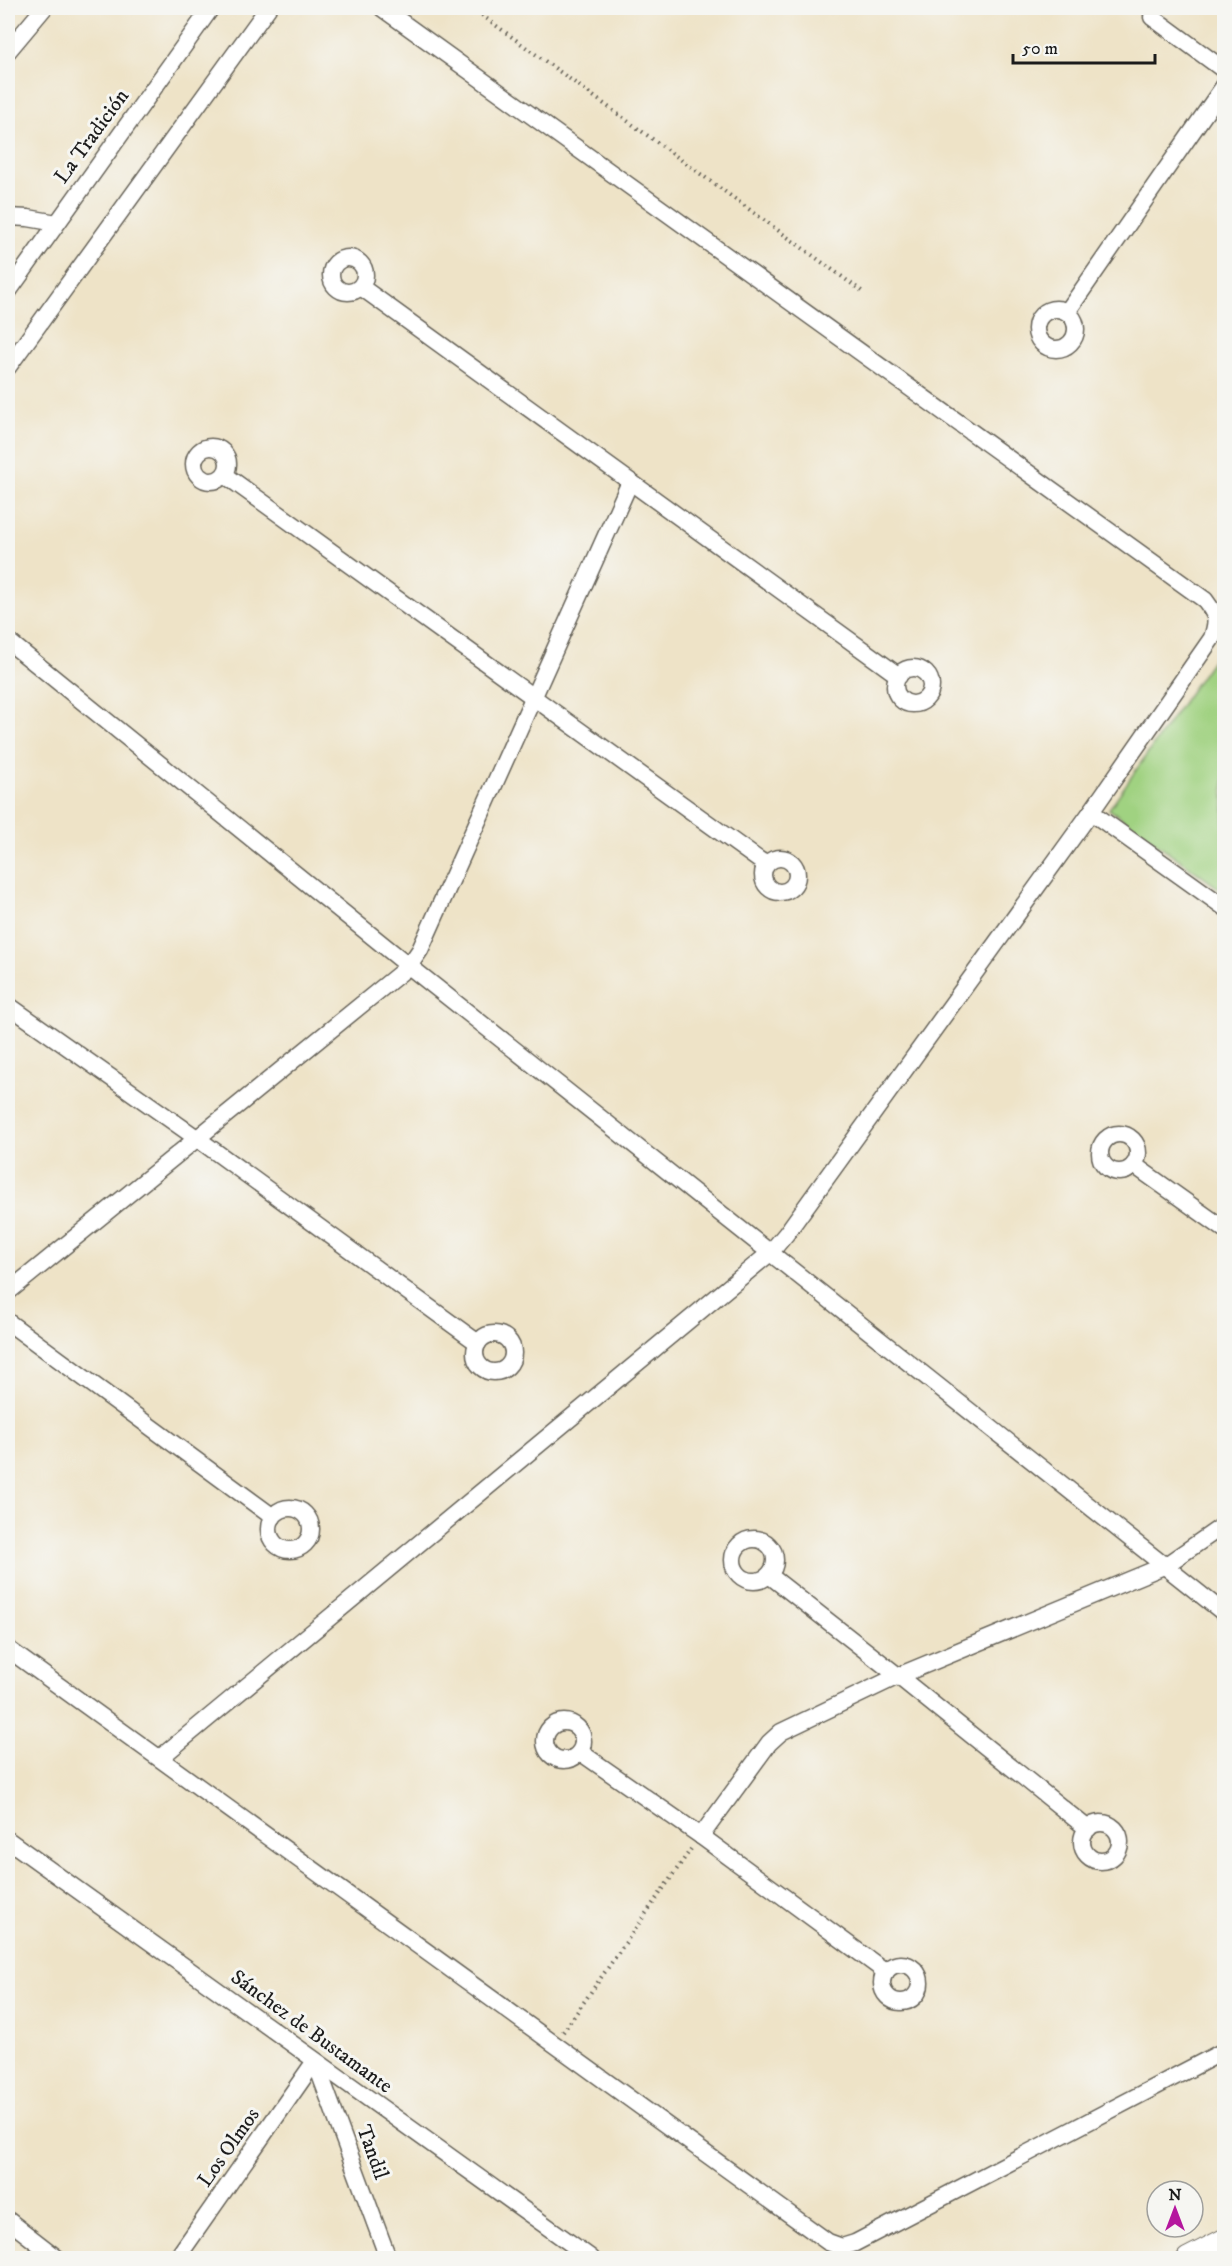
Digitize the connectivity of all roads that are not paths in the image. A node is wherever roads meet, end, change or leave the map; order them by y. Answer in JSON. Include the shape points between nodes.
{"nodes":[{"id":1,"x":44,"y":8,"type":"edge"},
{"id":2,"x":211,"y":8,"type":"edge"},
{"id":3,"x":268,"y":8,"type":"edge"},
{"id":4,"x":382,"y":8,"type":"edge"},
{"id":5,"x":1152,"y":17,"type":"dead end"},
{"id":6,"x":8,"y":51,"type":"edge"},
{"id":7,"x":1224,"y":70,"type":"edge"},
{"id":8,"x":1224,"y":86,"type":"edge"},
{"id":9,"x":8,"y":218,"type":"edge"},
{"id":10,"x":57,"y":223,"type":"junction"},
{"id":11,"x":361,"y":287,"type":"dead end"},
{"id":12,"x":8,"y":292,"type":"edge"},
{"id":13,"x":1067,"y":312,"type":"dead end"},
{"id":14,"x":8,"y":367,"type":"edge"},
{"id":15,"x":225,"y":475,"type":"dead end"},
{"id":16,"x":630,"y":482,"type":"junction"},
{"id":17,"x":8,"y":641,"type":"edge"},
{"id":18,"x":899,"y":676,"type":"dead end"},
{"id":19,"x":534,"y":699,"type":"junction"},
{"id":20,"x":1091,"y":812,"type":"junction"},
{"id":21,"x":766,"y":865,"type":"dead end"},
{"id":22,"x":1224,"y":907,"type":"edge"},
{"id":23,"x":409,"y":966,"type":"junction"},
{"id":24,"x":8,"y":1005,"type":"edge"},
{"id":25,"x":198,"y":1139,"type":"junction"},
{"id":26,"x":1134,"y":1165,"type":"dead end"},
{"id":27,"x":1224,"y":1229,"type":"edge"},
{"id":28,"x":770,"y":1253,"type":"junction"},
{"id":29,"x":8,"y":1292,"type":"edge"},
{"id":30,"x":8,"y":1322,"type":"edge"},
{"id":31,"x":478,"y":1343,"type":"dead end"},
{"id":32,"x":273,"y":1517,"type":"dead end"},
{"id":33,"x":1224,"y":1525,"type":"edge"},
{"id":34,"x":1166,"y":1565,"type":"junction"},
{"id":35,"x":769,"y":1575,"type":"dead end"},
{"id":36,"x":1224,"y":1613,"type":"edge"},
{"id":37,"x":8,"y":1649,"type":"edge"},
{"id":38,"x":898,"y":1676,"type":"junction"},
{"id":39,"x":580,"y":1752,"type":"dead end"},
{"id":40,"x":160,"y":1758,"type":"junction"},
{"id":41,"x":1088,"y":1829,"type":"dead end"},
{"id":42,"x":700,"y":1836,"type":"junction"},
{"id":43,"x":8,"y":1840,"type":"edge"},
{"id":44,"x":886,"y":1972,"type":"dead end"},
{"id":45,"x":1224,"y":2051,"type":"edge"},
{"id":46,"x":315,"y":2061,"type":"junction"},
{"id":47,"x":8,"y":2220,"type":"edge"},
{"id":48,"x":1224,"y":2239,"type":"edge"},
{"id":49,"x":57,"y":2259,"type":"edge"},
{"id":50,"x":177,"y":2259,"type":"edge"},
{"id":51,"x":388,"y":2259,"type":"edge"},
{"id":52,"x":591,"y":2259,"type":"edge"},
{"id":53,"x":1187,"y":2259,"type":"edge"}],
"edges":[{"from":1,"to":6,"type":"street"},
{"from":2,"to":10,"type":"street","name":"La Tradición"},
{"from":3,"to":14,"type":"street"},
{"from":4,"to":20,"type":"street","via":[[1205,600],[1217,622],[1212,638]]},
{"from":5,"to":7,"type":"street"},
{"from":8,"to":13,"type":"street"},
{"from":9,"to":10,"type":"street"},
{"from":10,"to":12,"type":"street","name":"La Tradición"},
{"from":11,"to":16,"type":"street"},
{"from":15,"to":19,"type":"street"},
{"from":16,"to":18,"type":"street"},
{"from":16,"to":19,"type":"street"},
{"from":17,"to":23,"type":"street"},
{"from":19,"to":21,"type":"street"},
{"from":19,"to":23,"type":"street","via":[[420,950]]},
{"from":20,"to":22,"type":"street"},
{"from":20,"to":28,"type":"street"},
{"from":23,"to":25,"type":"street"},
{"from":23,"to":28,"type":"street"},
{"from":24,"to":25,"type":"street"},
{"from":25,"to":29,"type":"street"},
{"from":25,"to":31,"type":"street"},
{"from":26,"to":27,"type":"street"},
{"from":28,"to":34,"type":"street"},
{"from":28,"to":40,"type":"street"},
{"from":30,"to":32,"type":"street"},
{"from":33,"to":34,"type":"street"},
{"from":34,"to":36,"type":"street"},
{"from":34,"to":38,"type":"street"},
{"from":35,"to":38,"type":"street"},
{"from":37,"to":40,"type":"street"},
{"from":38,"to":41,"type":"street"},
{"from":38,"to":42,"type":"street","via":[[781,1732]]},
{"from":39,"to":42,"type":"street"},
{"from":40,"to":45,"type":"street","via":[[828,2242],[842,2247]]},
{"from":42,"to":44,"type":"street"},
{"from":43,"to":46,"type":"street","name":"Sánchez de Bustamante"},
{"from":46,"to":50,"type":"street","name":"Los Olmos"},
{"from":46,"to":51,"type":"street","name":"Tandil"},
{"from":46,"to":52,"type":"street","name":"Sánchez de Bustamante"},
{"from":47,"to":49,"type":"street"},
{"from":48,"to":53,"type":"street"}]}
